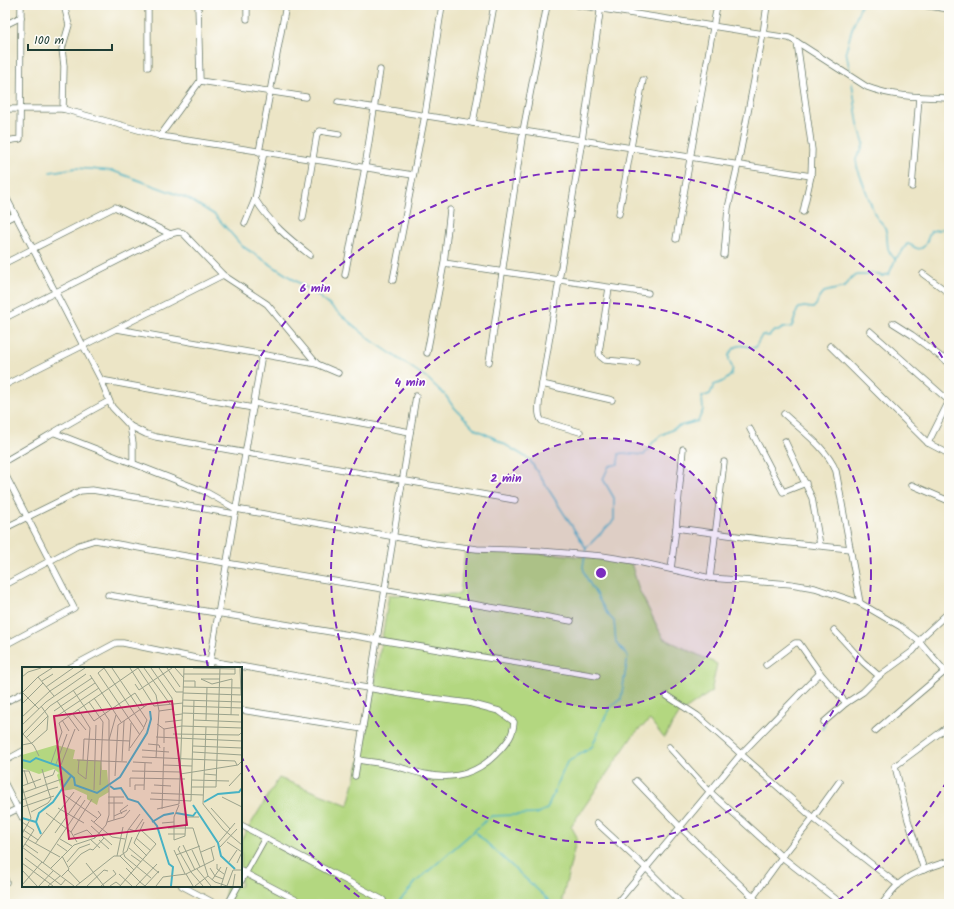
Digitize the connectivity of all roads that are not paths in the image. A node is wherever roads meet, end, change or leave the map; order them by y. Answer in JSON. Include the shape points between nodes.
{"nodes":[{"id":1,"x":21,"y":5,"type":"edge"},
{"id":2,"x":64,"y":5,"type":"edge"},
{"id":3,"x":148,"y":5,"type":"edge"},
{"id":4,"x":198,"y":5,"type":"edge"},
{"id":5,"x":247,"y":5,"type":"edge"},
{"id":6,"x":286,"y":5,"type":"edge"},
{"id":7,"x":442,"y":5,"type":"edge"},
{"id":8,"x":494,"y":5,"type":"edge"},
{"id":9,"x":547,"y":5,"type":"edge"},
{"id":10,"x":577,"y":5,"type":"edge"},
{"id":11,"x":717,"y":5,"type":"edge"},
{"id":12,"x":767,"y":5,"type":"edge"},
{"id":13,"x":922,"y":5,"type":"edge"},
{"id":14,"x":601,"y":7,"type":"edge"},
{"id":15,"x":949,"y":9,"type":"edge"},
{"id":16,"x":21,"y":17,"type":"junction"},
{"id":17,"x":247,"y":19,"type":"dead end"},
{"id":18,"x":5,"y":25,"type":"edge"},
{"id":19,"x":714,"y":26,"type":"junction"},
{"id":20,"x":763,"y":34,"type":"junction"},
{"id":21,"x":797,"y":42,"type":"junction"},
{"id":22,"x":148,"y":67,"type":"dead end"},
{"id":23,"x":380,"y":70,"type":"dead end"},
{"id":24,"x":200,"y":80,"type":"junction"},
{"id":25,"x":643,"y":80,"type":"dead end"},
{"id":26,"x":270,"y":92,"type":"junction"},
{"id":27,"x":919,"y":97,"type":"junction"},
{"id":28,"x":306,"y":98,"type":"dead end"},
{"id":29,"x":949,"y":98,"type":"edge"},
{"id":30,"x":338,"y":102,"type":"dead end"},
{"id":31,"x":374,"y":107,"type":"junction"},
{"id":32,"x":5,"y":109,"type":"edge"},
{"id":33,"x":20,"y":109,"type":"junction"},
{"id":34,"x":63,"y":109,"type":"junction"},
{"id":35,"x":425,"y":115,"type":"junction"},
{"id":36,"x":473,"y":123,"type":"junction"},
{"id":37,"x":523,"y":131,"type":"junction"},
{"id":38,"x":339,"y":134,"type":"dead end"},
{"id":39,"x":160,"y":136,"type":"junction"},
{"id":40,"x":582,"y":140,"type":"junction"},
{"id":41,"x":5,"y":141,"type":"edge"},
{"id":42,"x":631,"y":148,"type":"junction"},
{"id":43,"x":262,"y":152,"type":"junction"},
{"id":44,"x":691,"y":157,"type":"junction"},
{"id":45,"x":314,"y":160,"type":"junction"},
{"id":46,"x":738,"y":164,"type":"junction"},
{"id":47,"x":365,"y":167,"type":"junction"},
{"id":48,"x":413,"y":175,"type":"junction"},
{"id":49,"x":811,"y":176,"type":"junction"},
{"id":50,"x":912,"y":187,"type":"dead end"},
{"id":51,"x":5,"y":195,"type":"edge"},
{"id":52,"x":255,"y":199,"type":"junction"},
{"id":53,"x":450,"y":210,"type":"dead end"},
{"id":54,"x":803,"y":212,"type":"dead end"},
{"id":55,"x":619,"y":214,"type":"dead end"},
{"id":56,"x":15,"y":215,"type":"junction"},
{"id":57,"x":303,"y":218,"type":"dead end"},
{"id":58,"x":5,"y":220,"type":"edge"},
{"id":59,"x":245,"y":222,"type":"dead end"},
{"id":60,"x":170,"y":234,"type":"junction"},
{"id":61,"x":676,"y":239,"type":"dead end"},
{"id":62,"x":33,"y":248,"type":"junction"},
{"id":63,"x":310,"y":255,"type":"dead end"},
{"id":64,"x":724,"y":255,"type":"dead end"},
{"id":65,"x":5,"y":262,"type":"edge"},
{"id":66,"x":444,"y":263,"type":"junction"},
{"id":67,"x":502,"y":271,"type":"junction"},
{"id":68,"x":923,"y":274,"type":"dead end"},
{"id":69,"x":223,"y":275,"type":"junction"},
{"id":70,"x":345,"y":275,"type":"dead end"},
{"id":71,"x":393,"y":280,"type":"dead end"},
{"id":72,"x":559,"y":280,"type":"junction"},
{"id":73,"x":609,"y":288,"type":"junction"},
{"id":74,"x":56,"y":292,"type":"junction"},
{"id":75,"x":648,"y":293,"type":"dead end"},
{"id":76,"x":949,"y":293,"type":"edge"},
{"id":77,"x":5,"y":318,"type":"edge"},
{"id":78,"x":893,"y":323,"type":"dead end"},
{"id":79,"x":116,"y":329,"type":"junction"},
{"id":80,"x":870,"y":331,"type":"dead end"},
{"id":81,"x":83,"y":346,"type":"junction"},
{"id":82,"x":830,"y":346,"type":"dead end"},
{"id":83,"x":427,"y":353,"type":"dead end"},
{"id":84,"x":949,"y":353,"type":"edge"},
{"id":85,"x":262,"y":354,"type":"junction"},
{"id":86,"x":947,"y":361,"type":"edge"},
{"id":87,"x":489,"y":362,"type":"dead end"},
{"id":88,"x":317,"y":364,"type":"junction"},
{"id":89,"x":637,"y":364,"type":"dead end"},
{"id":90,"x":338,"y":373,"type":"dead end"},
{"id":91,"x":101,"y":380,"type":"junction"},
{"id":92,"x":542,"y":384,"type":"junction"},
{"id":93,"x":5,"y":386,"type":"edge"},
{"id":94,"x":416,"y":396,"type":"dead end"},
{"id":95,"x":612,"y":400,"type":"dead end"},
{"id":96,"x":109,"y":401,"type":"junction"},
{"id":97,"x":253,"y":405,"type":"junction"},
{"id":98,"x":784,"y":414,"type":"dead end"},
{"id":99,"x":130,"y":426,"type":"junction"},
{"id":100,"x":750,"y":429,"type":"dead end"},
{"id":101,"x":55,"y":432,"type":"junction"},
{"id":102,"x":410,"y":432,"type":"junction"},
{"id":103,"x":580,"y":432,"type":"dead end"},
{"id":104,"x":785,"y":441,"type":"dead end"},
{"id":105,"x":928,"y":443,"type":"junction"},
{"id":106,"x":683,"y":449,"type":"dead end"},
{"id":107,"x":245,"y":454,"type":"junction"},
{"id":108,"x":949,"y":454,"type":"edge"},
{"id":109,"x":5,"y":461,"type":"edge"},
{"id":110,"x":724,"y":462,"type":"dead end"},
{"id":111,"x":133,"y":464,"type":"junction"},
{"id":112,"x":5,"y":474,"type":"edge"},
{"id":113,"x":403,"y":481,"type":"junction"},
{"id":114,"x":806,"y":483,"type":"junction"},
{"id":115,"x":912,"y":486,"type":"dead end"},
{"id":116,"x":515,"y":500,"type":"dead end"},
{"id":117,"x":949,"y":501,"type":"edge"},
{"id":118,"x":235,"y":511,"type":"junction"},
{"id":119,"x":27,"y":516,"type":"junction"},
{"id":120,"x":5,"y":528,"type":"edge"},
{"id":121,"x":676,"y":528,"type":"junction"},
{"id":122,"x":716,"y":533,"type":"junction"},
{"id":123,"x":394,"y":537,"type":"junction"},
{"id":124,"x":820,"y":545,"type":"junction"},
{"id":125,"x":850,"y":549,"type":"junction"},
{"id":126,"x":50,"y":561,"type":"junction"},
{"id":127,"x":227,"y":564,"type":"junction"},
{"id":128,"x":671,"y":570,"type":"junction"},
{"id":129,"x":710,"y":578,"type":"junction"},
{"id":130,"x":5,"y":585,"type":"edge"},
{"id":131,"x":385,"y":589,"type":"junction"},
{"id":132,"x":108,"y":595,"type":"dead end"},
{"id":133,"x":860,"y":603,"type":"junction"},
{"id":134,"x":949,"y":612,"type":"edge"},
{"id":135,"x":218,"y":614,"type":"junction"},
{"id":136,"x":571,"y":621,"type":"dead end"},
{"id":137,"x":834,"y":630,"type":"dead end"},
{"id":138,"x":377,"y":640,"type":"junction"},
{"id":139,"x":920,"y":642,"type":"junction"},
{"id":140,"x":5,"y":645,"type":"edge"},
{"id":141,"x":210,"y":661,"type":"junction"},
{"id":142,"x":766,"y":665,"type":"dead end"},
{"id":143,"x":71,"y":667,"type":"edge"},
{"id":144,"x":209,"y":667,"type":"edge"},
{"id":145,"x":948,"y":672,"type":"edge"},
{"id":146,"x":820,"y":673,"type":"junction"},
{"id":147,"x":597,"y":676,"type":"dead end"},
{"id":148,"x":879,"y":676,"type":"junction"},
{"id":149,"x":369,"y":688,"type":"junction"},
{"id":150,"x":22,"y":694,"type":"edge"},
{"id":151,"x":667,"y":696,"type":"dead end"},
{"id":152,"x":5,"y":702,"type":"edge"},
{"id":153,"x":846,"y":703,"type":"junction"},
{"id":154,"x":242,"y":710,"type":"edge"},
{"id":155,"x":824,"y":722,"type":"dead end"},
{"id":156,"x":949,"y":726,"type":"edge"},
{"id":157,"x":363,"y":729,"type":"junction"},
{"id":158,"x":875,"y":731,"type":"dead end"},
{"id":159,"x":669,"y":747,"type":"dead end"},
{"id":160,"x":22,"y":752,"type":"edge"},
{"id":161,"x":742,"y":754,"type":"junction"},
{"id":162,"x":358,"y":760,"type":"junction"},
{"id":163,"x":5,"y":761,"type":"edge"},
{"id":164,"x":355,"y":776,"type":"dead end"},
{"id":165,"x":636,"y":781,"type":"dead end"},
{"id":166,"x":839,"y":782,"type":"dead end"},
{"id":167,"x":5,"y":784,"type":"edge"},
{"id":168,"x":709,"y":791,"type":"junction"},
{"id":169,"x":20,"y":808,"type":"edge"},
{"id":170,"x":5,"y":815,"type":"edge"},
{"id":171,"x":813,"y":818,"type":"junction"},
{"id":172,"x":597,"y":823,"type":"dead end"},
{"id":173,"x":242,"y":826,"type":"edge"},
{"id":174,"x":680,"y":828,"type":"junction"},
{"id":175,"x":265,"y":838,"type":"junction"},
{"id":176,"x":782,"y":857,"type":"junction"},
{"id":177,"x":949,"y":861,"type":"edge"},
{"id":178,"x":646,"y":868,"type":"junction"},
{"id":179,"x":924,"y":870,"type":"junction"},
{"id":180,"x":243,"y":872,"type":"edge"},
{"id":181,"x":898,"y":885,"type":"junction"},
{"id":182,"x":184,"y":887,"type":"edge"},
{"id":183,"x":237,"y":887,"type":"edge"},
{"id":184,"x":753,"y":898,"type":"junction"},
{"id":185,"x":383,"y":900,"type":"dead end"},
{"id":186,"x":216,"y":904,"type":"edge"},
{"id":187,"x":228,"y":904,"type":"edge"},
{"id":188,"x":304,"y":904,"type":"edge"},
{"id":189,"x":616,"y":904,"type":"edge"},
{"id":190,"x":682,"y":904,"type":"edge"},
{"id":191,"x":748,"y":904,"type":"edge"},
{"id":192,"x":760,"y":904,"type":"edge"},
{"id":193,"x":842,"y":904,"type":"edge"},
{"id":194,"x":882,"y":904,"type":"edge"}],
"edges":[{"from":1,"to":16,"type":"street"},
{"from":2,"to":34,"type":"street","via":[[69,25],[62,48]]},
{"from":3,"to":22,"type":"street"},
{"from":4,"to":24,"type":"street"},
{"from":5,"to":17,"type":"street"},
{"from":6,"to":26,"type":"street"},
{"from":7,"to":35,"type":"street"},
{"from":8,"to":36,"type":"street"},
{"from":9,"to":37,"type":"street"},
{"from":10,"to":14,"type":"street"},
{"from":11,"to":19,"type":"street"},
{"from":12,"to":20,"type":"street"},
{"from":13,"to":15,"type":"street"},
{"from":14,"to":19,"type":"street"},
{"from":14,"to":40,"type":"street"},
{"from":16,"to":18,"type":"street"},
{"from":16,"to":33,"type":"street"},
{"from":19,"to":20,"type":"street"},
{"from":19,"to":44,"type":"street"},
{"from":20,"to":21,"type":"street","via":[[789,38]]},
{"from":20,"to":46,"type":"street"},
{"from":21,"to":27,"type":"street","via":[[867,87],[881,92]]},
{"from":21,"to":49,"type":"street","via":[[812,146]]},
{"from":23,"to":31,"type":"street"},
{"from":24,"to":26,"type":"street"},
{"from":24,"to":39,"type":"street"},
{"from":25,"to":42,"type":"street"},
{"from":26,"to":28,"type":"street"},
{"from":26,"to":43,"type":"street"},
{"from":27,"to":29,"type":"street"},
{"from":27,"to":50,"type":"street"},
{"from":30,"to":31,"type":"street"},
{"from":31,"to":35,"type":"street"},
{"from":31,"to":47,"type":"street"},
{"from":32,"to":33,"type":"street"},
{"from":33,"to":34,"type":"street"},
{"from":33,"to":41,"type":"street","via":[[20,139]]},
{"from":34,"to":39,"type":"street"},
{"from":35,"to":36,"type":"street"},
{"from":35,"to":48,"type":"street"},
{"from":36,"to":37,"type":"street"},
{"from":37,"to":40,"type":"street"},
{"from":37,"to":67,"type":"street"},
{"from":38,"to":45,"type":"street","via":[[320,131],[317,134]]},
{"from":39,"to":43,"type":"street"},
{"from":40,"to":42,"type":"street"},
{"from":40,"to":72,"type":"street"},
{"from":42,"to":44,"type":"street"},
{"from":42,"to":55,"type":"street"},
{"from":43,"to":45,"type":"street"},
{"from":43,"to":52,"type":"street"},
{"from":44,"to":46,"type":"street"},
{"from":44,"to":61,"type":"street"},
{"from":45,"to":47,"type":"street"},
{"from":45,"to":57,"type":"street"},
{"from":46,"to":49,"type":"street"},
{"from":46,"to":64,"type":"street","via":[[726,222]]},
{"from":47,"to":48,"type":"street"},
{"from":47,"to":70,"type":"street"},
{"from":48,"to":71,"type":"street"},
{"from":49,"to":54,"type":"street"},
{"from":51,"to":56,"type":"street"},
{"from":52,"to":59,"type":"street"},
{"from":52,"to":63,"type":"street","via":[[282,233]]},
{"from":53,"to":66,"type":"street"},
{"from":56,"to":58,"type":"street"},
{"from":56,"to":62,"type":"street"},
{"from":60,"to":62,"type":"street","via":[[115,207]]},
{"from":60,"to":69,"type":"street","via":[[183,233]]},
{"from":60,"to":74,"type":"street"},
{"from":62,"to":65,"type":"street"},
{"from":62,"to":74,"type":"street"},
{"from":66,"to":67,"type":"street"},
{"from":66,"to":83,"type":"street"},
{"from":67,"to":72,"type":"street"},
{"from":67,"to":87,"type":"street"},
{"from":68,"to":76,"type":"street"},
{"from":69,"to":79,"type":"street"},
{"from":69,"to":88,"type":"street","via":[[267,304]]},
{"from":72,"to":73,"type":"street"},
{"from":72,"to":92,"type":"street"},
{"from":73,"to":75,"type":"street"},
{"from":73,"to":89,"type":"street","via":[[600,356],[605,360]]},
{"from":74,"to":77,"type":"street"},
{"from":74,"to":81,"type":"street"},
{"from":78,"to":86,"type":"street"},
{"from":79,"to":81,"type":"street"},
{"from":79,"to":85,"type":"street"},
{"from":80,"to":105,"type":"street","via":[[948,401]]},
{"from":81,"to":91,"type":"street"},
{"from":81,"to":93,"type":"street"},
{"from":82,"to":105,"type":"street"},
{"from":84,"to":86,"type":"street"},
{"from":85,"to":88,"type":"street"},
{"from":85,"to":97,"type":"street"},
{"from":88,"to":90,"type":"street"},
{"from":91,"to":96,"type":"street"},
{"from":91,"to":97,"type":"street"},
{"from":92,"to":95,"type":"street"},
{"from":92,"to":103,"type":"street","via":[[540,419]]},
{"from":94,"to":102,"type":"street"},
{"from":96,"to":99,"type":"street"},
{"from":96,"to":101,"type":"street"},
{"from":97,"to":102,"type":"street"},
{"from":97,"to":107,"type":"street"},
{"from":98,"to":125,"type":"street","via":[[818,445],[833,463]]},
{"from":99,"to":107,"type":"street","via":[[156,437]]},
{"from":99,"to":111,"type":"street"},
{"from":100,"to":114,"type":"street","via":[[783,492]]},
{"from":101,"to":109,"type":"street"},
{"from":101,"to":111,"type":"street"},
{"from":102,"to":113,"type":"street"},
{"from":104,"to":114,"type":"street"},
{"from":105,"to":108,"type":"street"},
{"from":106,"to":121,"type":"street"},
{"from":107,"to":113,"type":"street"},
{"from":107,"to":118,"type":"street"},
{"from":110,"to":122,"type":"street"},
{"from":111,"to":118,"type":"street","via":[[206,492]]},
{"from":112,"to":119,"type":"street"},
{"from":113,"to":116,"type":"street"},
{"from":113,"to":123,"type":"street"},
{"from":114,"to":124,"type":"street","via":[[812,498]]},
{"from":115,"to":117,"type":"street"},
{"from":118,"to":119,"type":"street","via":[[92,490],[80,491]]},
{"from":118,"to":123,"type":"street"},
{"from":118,"to":127,"type":"street"},
{"from":119,"to":120,"type":"street"},
{"from":119,"to":126,"type":"street"},
{"from":121,"to":122,"type":"street"},
{"from":121,"to":128,"type":"street"},
{"from":122,"to":124,"type":"street"},
{"from":122,"to":129,"type":"street"},
{"from":123,"to":128,"type":"street","via":[[477,549],[602,556]]},
{"from":123,"to":131,"type":"street"},
{"from":124,"to":125,"type":"street"},
{"from":125,"to":133,"type":"street"},
{"from":126,"to":127,"type":"street","via":[[95,540]]},
{"from":126,"to":130,"type":"street"},
{"from":126,"to":140,"type":"street","via":[[74,608]]},
{"from":127,"to":131,"type":"street"},
{"from":127,"to":135,"type":"street"},
{"from":128,"to":129,"type":"street"},
{"from":129,"to":133,"type":"street","via":[[804,586]]},
{"from":131,"to":136,"type":"street"},
{"from":131,"to":138,"type":"street"},
{"from":132,"to":135,"type":"street"},
{"from":133,"to":139,"type":"street","via":[[901,627]]},
{"from":134,"to":139,"type":"street","via":[[922,637]]},
{"from":135,"to":138,"type":"street"},
{"from":135,"to":141,"type":"street"},
{"from":137,"to":148,"type":"street"},
{"from":138,"to":147,"type":"street"},
{"from":138,"to":149,"type":"street"},
{"from":139,"to":145,"type":"street"},
{"from":139,"to":148,"type":"street","via":[[913,651]]},
{"from":141,"to":143,"type":"street","via":[[116,643]]},
{"from":141,"to":144,"type":"street"},
{"from":141,"to":149,"type":"street"},
{"from":142,"to":146,"type":"street","via":[[798,642]]},
{"from":145,"to":158,"type":"street"},
{"from":146,"to":153,"type":"street"},
{"from":146,"to":161,"type":"street"},
{"from":148,"to":153,"type":"street","via":[[863,692]]},
{"from":149,"to":157,"type":"street"},
{"from":149,"to":162,"type":"street","via":[[489,707],[514,722],[514,731],[493,758],[460,776],[436,776]]},
{"from":150,"to":152,"type":"street"},
{"from":151,"to":161,"type":"street","via":[[698,716]]},
{"from":153,"to":155,"type":"street"},
{"from":154,"to":157,"type":"street"},
{"from":156,"to":179,"type":"street","via":[[895,766]]},
{"from":157,"to":162,"type":"street"},
{"from":159,"to":168,"type":"street"},
{"from":160,"to":163,"type":"street"},
{"from":161,"to":168,"type":"street"},
{"from":161,"to":171,"type":"street"},
{"from":162,"to":164,"type":"street"},
{"from":165,"to":174,"type":"street"},
{"from":166,"to":171,"type":"street"},
{"from":167,"to":169,"type":"street"},
{"from":168,"to":174,"type":"street"},
{"from":168,"to":176,"type":"street"},
{"from":169,"to":170,"type":"street"},
{"from":171,"to":176,"type":"street"},
{"from":171,"to":181,"type":"street"},
{"from":172,"to":178,"type":"street"},
{"from":173,"to":175,"type":"street"},
{"from":174,"to":178,"type":"street"},
{"from":174,"to":184,"type":"street"},
{"from":175,"to":180,"type":"street"},
{"from":175,"to":185,"type":"street"},
{"from":176,"to":184,"type":"street"},
{"from":176,"to":193,"type":"street"},
{"from":177,"to":179,"type":"street"},
{"from":178,"to":189,"type":"street"},
{"from":178,"to":190,"type":"street"},
{"from":179,"to":181,"type":"street"},
{"from":180,"to":188,"type":"street"},
{"from":181,"to":194,"type":"street"},
{"from":182,"to":186,"type":"street"},
{"from":183,"to":187,"type":"street"},
{"from":184,"to":191,"type":"street"},
{"from":184,"to":192,"type":"street"}]}
